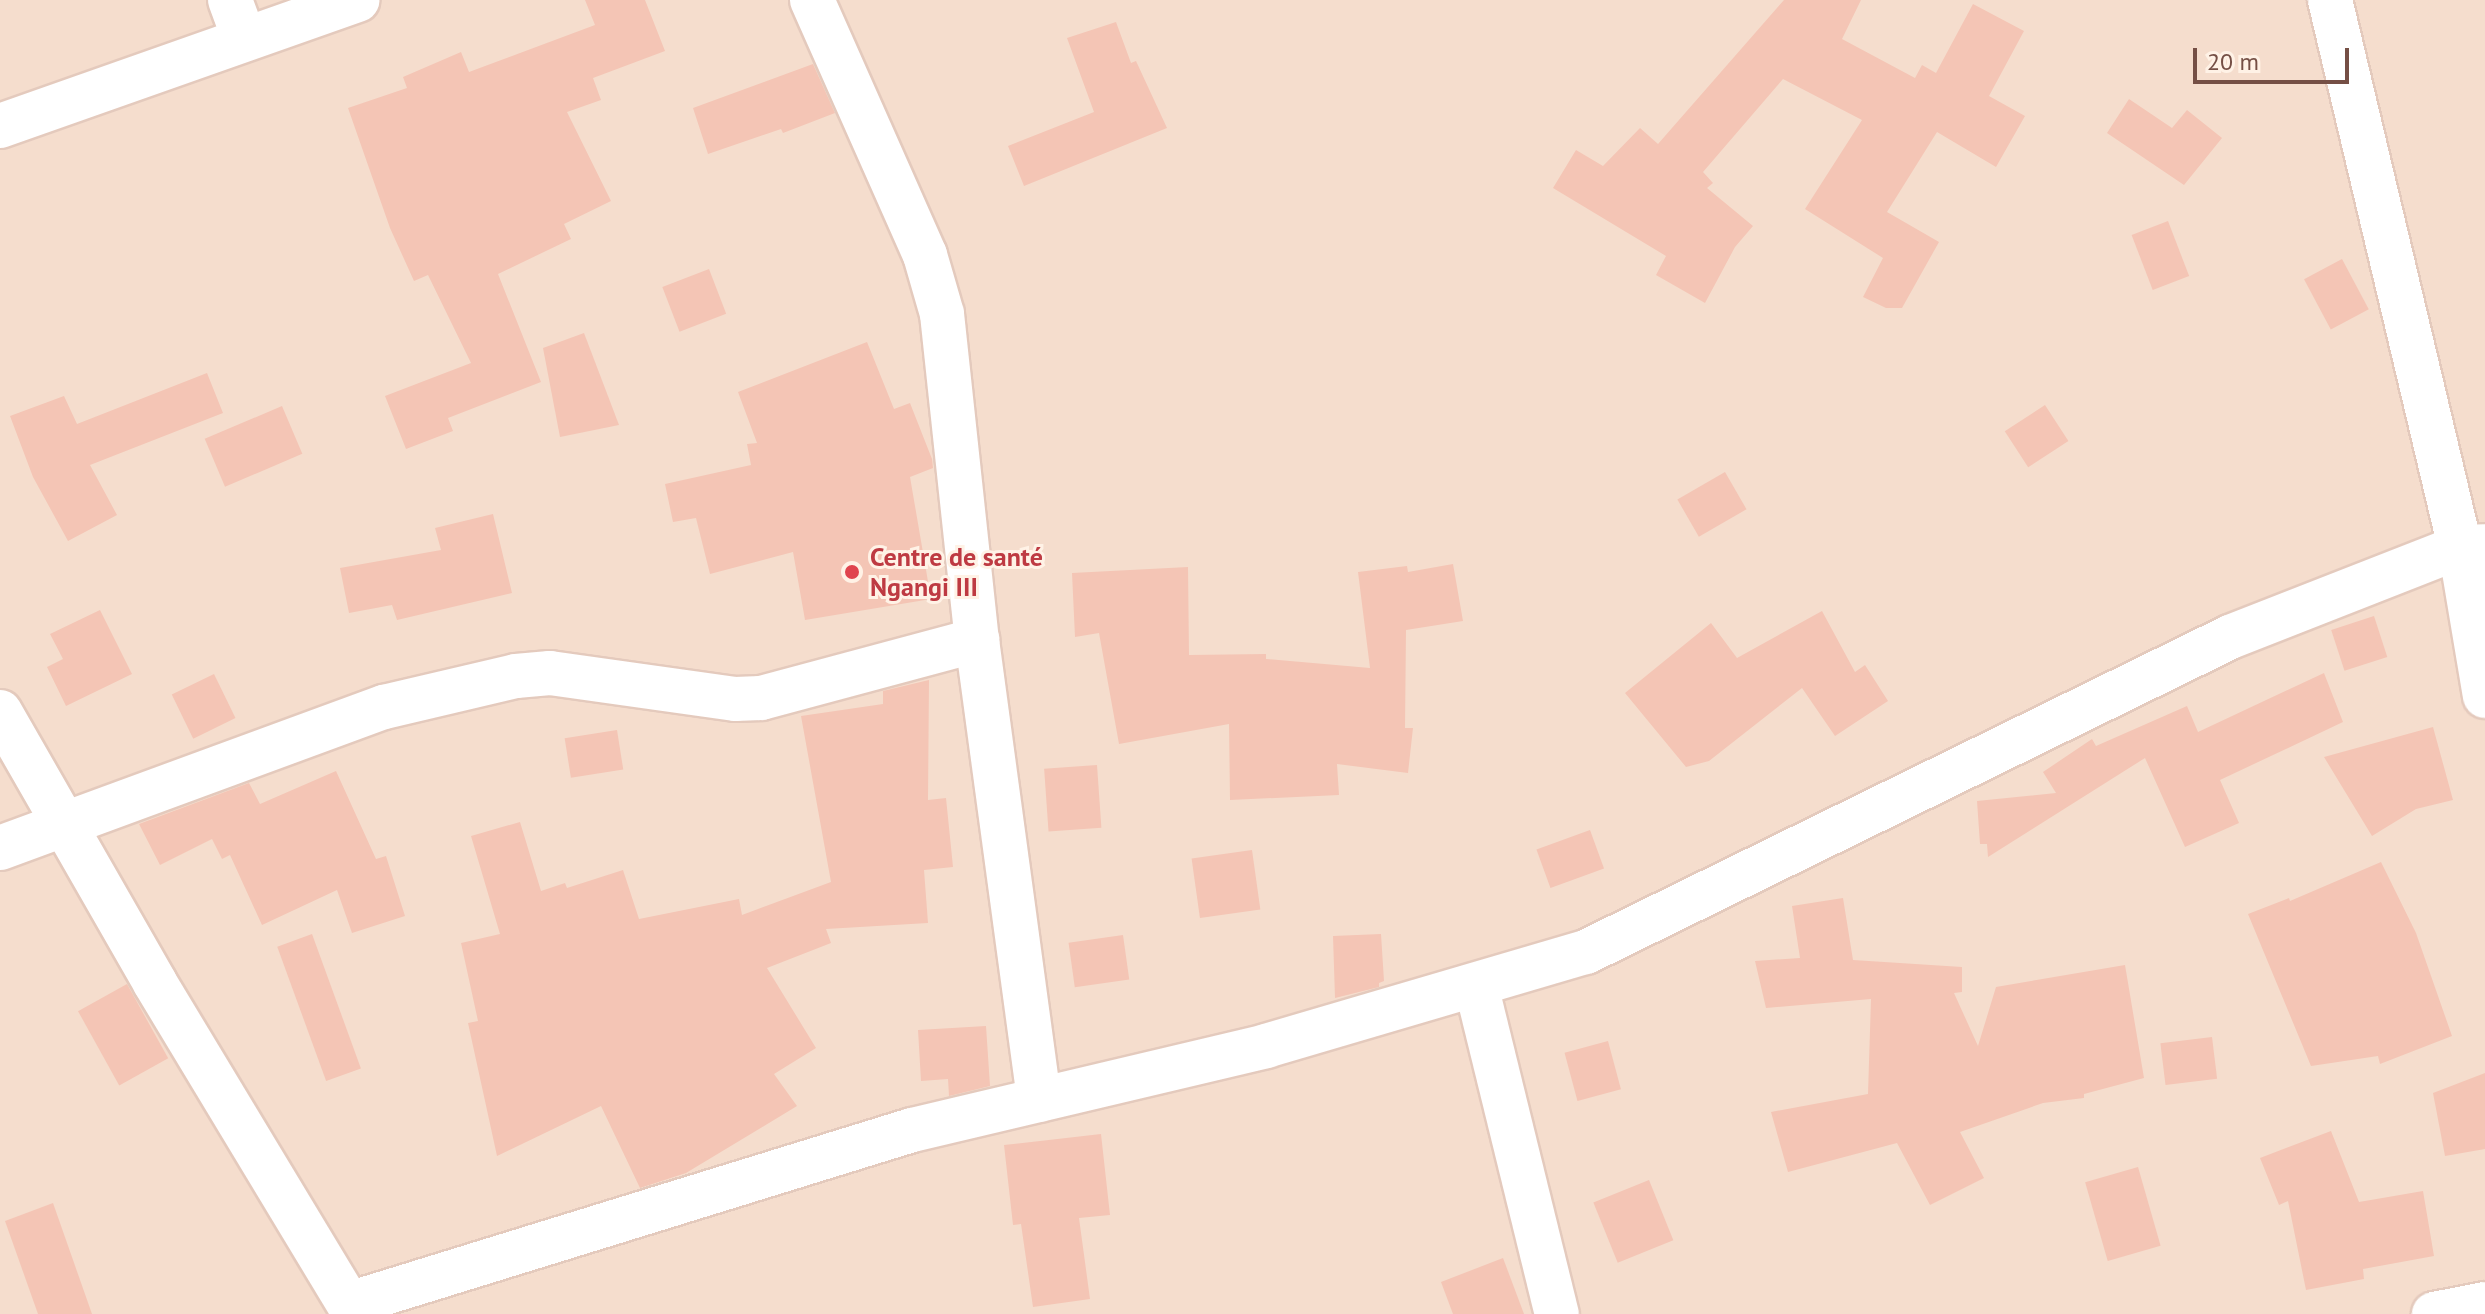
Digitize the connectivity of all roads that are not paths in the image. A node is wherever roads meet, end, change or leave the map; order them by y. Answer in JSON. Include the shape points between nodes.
{"nodes":[{"id":1,"x":357,"y":0,"type":"edge"},
{"id":2,"x":812,"y":0,"type":"edge"},
{"id":3,"x":2330,"y":0,"type":"edge"},
{"id":4,"x":237,"y":19,"type":"edge"},
{"id":5,"x":0,"y":126,"type":"edge"},
{"id":6,"x":2472,"y":547,"type":"edge"},
{"id":7,"x":977,"y":640,"type":"junction"},
{"id":8,"x":2485,"y":696,"type":"edge"},
{"id":9,"x":0,"y":712,"type":"edge"},
{"id":10,"x":64,"y":824,"type":"junction"},
{"id":11,"x":0,"y":848,"type":"edge"},
{"id":12,"x":1476,"y":985,"type":"junction"},
{"id":13,"x":1039,"y":1100,"type":"junction"},
{"id":14,"x":2485,"y":1304,"type":"edge"},
{"id":15,"x":352,"y":1309,"type":"edge"},
{"id":16,"x":1557,"y":1314,"type":"edge"},
{"id":17,"x":2434,"y":1314,"type":"edge"}],
"edges":[{"from":1,"to":4,"type":"street"},
{"from":2,"to":7,"type":"street","via":[[925,255],[942,314]]},
{"from":3,"to":6,"type":"street"},
{"from":4,"to":5,"type":"street"},
{"from":6,"to":8,"type":"street"},
{"from":6,"to":12,"type":"street","via":[[2230,637],[1623,937]]},
{"from":7,"to":10,"type":"street","via":[[761,698],[735,699],[550,673],[516,676],[384,707]]},
{"from":7,"to":13,"type":"street"},
{"from":9,"to":10,"type":"street"},
{"from":10,"to":11,"type":"street"},
{"from":10,"to":15,"type":"street"},
{"from":12,"to":13,"type":"street","via":[[1266,1046]]},
{"from":12,"to":16,"type":"street"},
{"from":13,"to":15,"type":"street","via":[[912,1130]]},
{"from":14,"to":17,"type":"street"}]}
